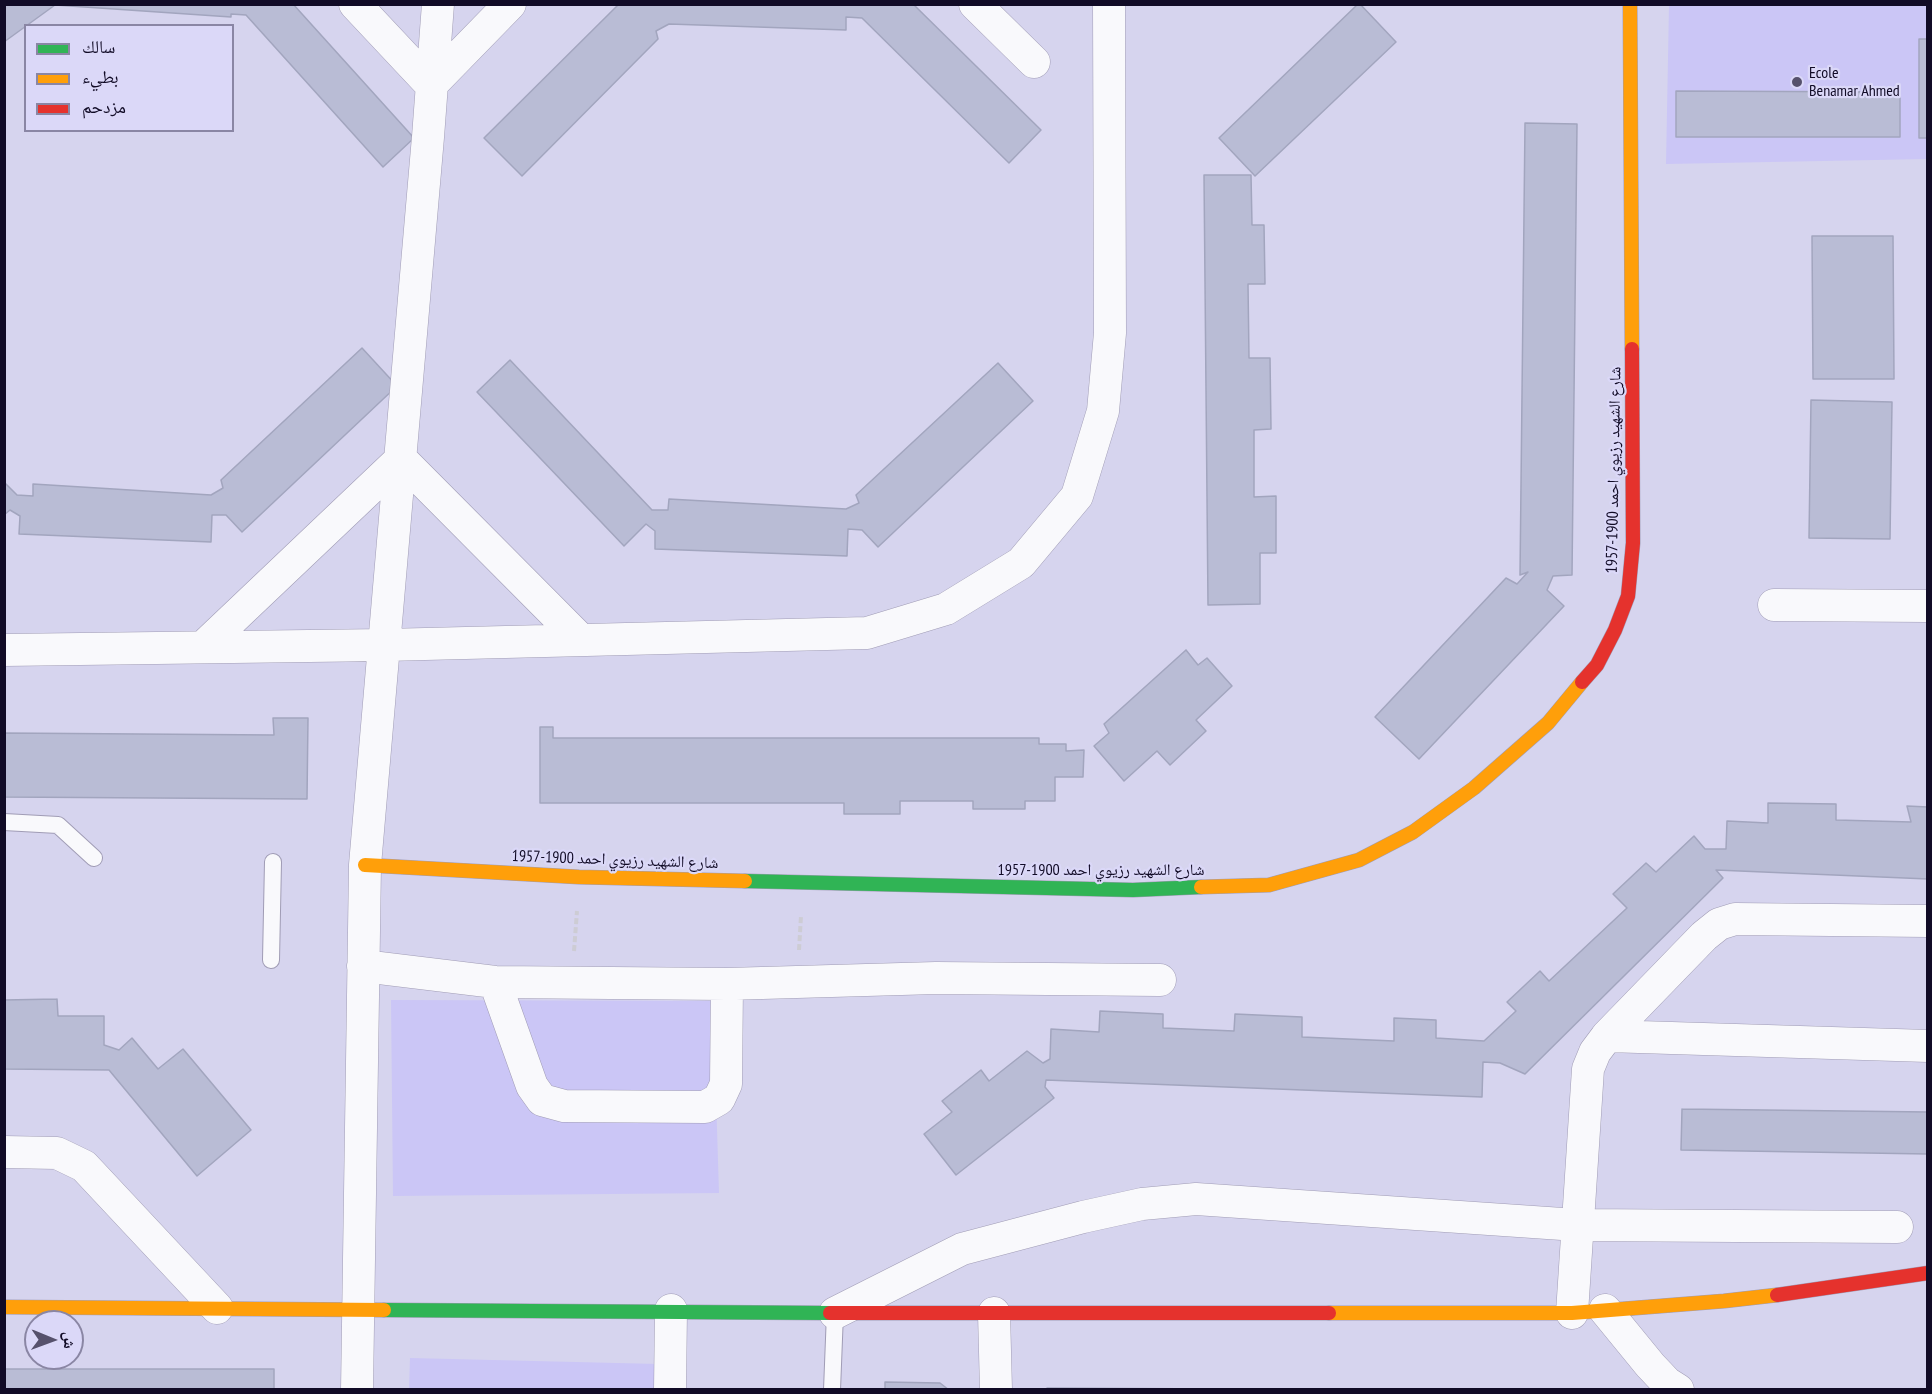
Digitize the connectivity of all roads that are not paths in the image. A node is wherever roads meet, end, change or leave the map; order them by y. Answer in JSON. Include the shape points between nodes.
{"nodes":[{"id":1,"x":355,"y":4,"type":"edge"},
{"id":2,"x":438,"y":4,"type":"edge"},
{"id":3,"x":510,"y":4,"type":"edge"},
{"id":4,"x":975,"y":4,"type":"edge"},
{"id":5,"x":1109,"y":4,"type":"edge"},
{"id":6,"x":1630,"y":4,"type":"edge"},
{"id":7,"x":1035,"y":62,"type":"dead end"},
{"id":8,"x":431,"y":85,"type":"junction"},
{"id":9,"x":400,"y":459,"type":"junction"},
{"id":10,"x":1774,"y":605,"type":"dead end"},
{"id":11,"x":1928,"y":606,"type":"edge"},
{"id":12,"x":581,"y":640,"type":"junction"},
{"id":13,"x":385,"y":645,"type":"junction"},
{"id":14,"x":203,"y":647,"type":"junction"},
{"id":15,"x":4,"y":650,"type":"edge"},
{"id":16,"x":4,"y":822,"type":"edge"},
{"id":17,"x":94,"y":858,"type":"dead end"},
{"id":18,"x":273,"y":862,"type":"dead end"},
{"id":19,"x":365,"y":865,"type":"junction"},
{"id":20,"x":1928,"y":921,"type":"edge"},
{"id":21,"x":271,"y":960,"type":"dead end"},
{"id":22,"x":363,"y":966,"type":"junction"},
{"id":23,"x":1160,"y":981,"type":"dead end"},
{"id":24,"x":495,"y":982,"type":"junction"},
{"id":25,"x":727,"y":984,"type":"junction"},
{"id":26,"x":1607,"y":1036,"type":"junction"},
{"id":27,"x":1928,"y":1046,"type":"edge"},
{"id":28,"x":4,"y":1152,"type":"edge"},
{"id":29,"x":1577,"y":1225,"type":"junction"},
{"id":30,"x":1897,"y":1227,"type":"dead end"},
{"id":31,"x":1928,"y":1273,"type":"edge"},
{"id":32,"x":4,"y":1307,"type":"edge"},
{"id":33,"x":217,"y":1308,"type":"junction"},
{"id":34,"x":358,"y":1308,"type":"junction"},
{"id":35,"x":671,"y":1310,"type":"junction"},
{"id":36,"x":1605,"y":1310,"type":"junction"},
{"id":37,"x":836,"y":1313,"type":"junction"},
{"id":38,"x":994,"y":1313,"type":"junction"},
{"id":39,"x":1572,"y":1313,"type":"junction"},
{"id":40,"x":357,"y":1389,"type":"edge"},
{"id":41,"x":670,"y":1389,"type":"edge"},
{"id":42,"x":832,"y":1389,"type":"edge"},
{"id":43,"x":996,"y":1389,"type":"edge"},
{"id":44,"x":1678,"y":1389,"type":"edge"}],
"edges":[{"from":1,"to":8,"type":"street"},
{"from":2,"to":8,"type":"street"},
{"from":3,"to":8,"type":"street"},
{"from":4,"to":7,"type":"street"},
{"from":5,"to":12,"type":"street","via":[[1110,333],[1103,411],[1077,496],[1021,563],[945,609],[867,633]]},
{"from":6,"to":19,"type":"street","name":"شارع الشهيد رزيوي احمد 1900-1957","via":[[1633,543],[1628,596],[1597,665],[1548,723],[1474,788],[1413,832],[1359,860],[1269,885],[1133,890],[579,877]]},
{"from":8,"to":9,"type":"street"},
{"from":9,"to":12,"type":"street"},
{"from":9,"to":13,"type":"street"},
{"from":9,"to":14,"type":"street"},
{"from":10,"to":11,"type":"street"},
{"from":12,"to":13,"type":"street"},
{"from":13,"to":14,"type":"street"},
{"from":13,"to":19,"type":"street"},
{"from":14,"to":15,"type":"street"},
{"from":16,"to":17,"type":"lane","via":[[58,825]]},
{"from":18,"to":21,"type":"lane"},
{"from":19,"to":22,"type":"street"},
{"from":20,"to":26,"type":"street","via":[[1735,919],[1719,924]]},
{"from":22,"to":24,"type":"street"},
{"from":22,"to":34,"type":"street"},
{"from":23,"to":25,"type":"street","via":[[936,978]]},
{"from":24,"to":25,"type":"street"},
{"from":24,"to":25,"type":"street","via":[[532,1086],[542,1100],[575,1107],[705,1107],[719,1099],[726,1084]]},
{"from":26,"to":27,"type":"street"},
{"from":26,"to":29,"type":"street","via":[[1588,1069]]},
{"from":28,"to":33,"type":"street","via":[[57,1153],[84,1166]]},
{"from":29,"to":30,"type":"street"},
{"from":29,"to":37,"type":"street","via":[[1196,1199],[1142,1204],[962,1249]]},
{"from":29,"to":39,"type":"street"},
{"from":31,"to":36,"type":"street","via":[[1724,1301]]},
{"from":32,"to":33,"type":"street"},
{"from":33,"to":34,"type":"street"},
{"from":34,"to":35,"type":"street"},
{"from":34,"to":40,"type":"street"},
{"from":35,"to":37,"type":"street"},
{"from":35,"to":41,"type":"street"},
{"from":36,"to":39,"type":"street"},
{"from":36,"to":44,"type":"street","via":[[1650,1365]]},
{"from":37,"to":38,"type":"street"},
{"from":37,"to":42,"type":"lane"},
{"from":38,"to":39,"type":"street"},
{"from":38,"to":43,"type":"street"}]}
